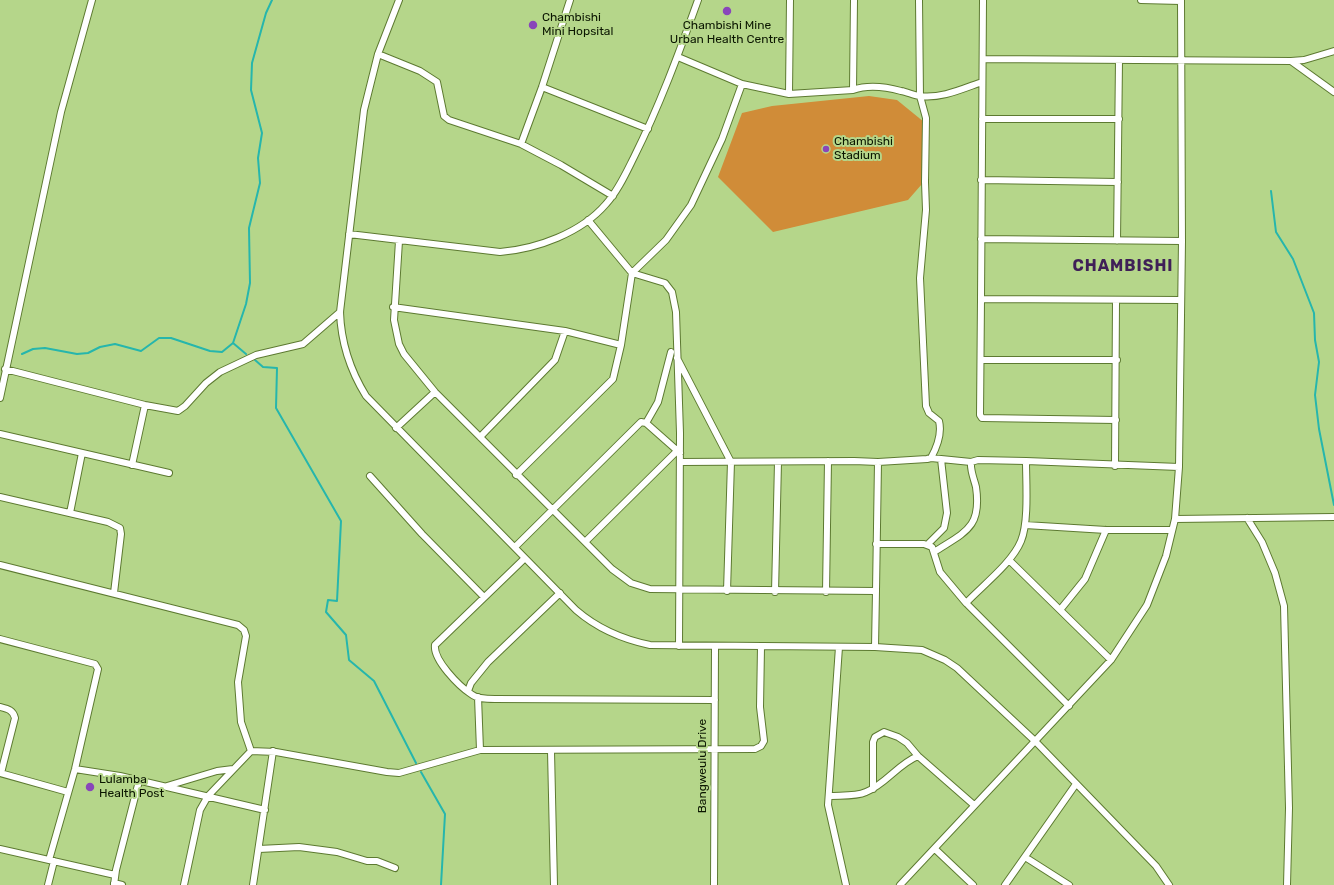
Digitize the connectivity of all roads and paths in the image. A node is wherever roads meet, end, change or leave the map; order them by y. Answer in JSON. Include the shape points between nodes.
{"nodes":[{"id":1,"x":92,"y":0,"type":"edge"},
{"id":2,"x":399,"y":0,"type":"edge"},
{"id":3,"x":570,"y":0,"type":"edge"},
{"id":4,"x":698,"y":0,"type":"edge"},
{"id":5,"x":790,"y":0,"type":"edge"},
{"id":6,"x":854,"y":0,"type":"edge"},
{"id":7,"x":920,"y":0,"type":"edge"},
{"id":8,"x":983,"y":0,"type":"edge"},
{"id":9,"x":1141,"y":0,"type":"edge"},
{"id":10,"x":1181,"y":0,"type":"edge"},
{"id":11,"x":1334,"y":51,"type":"edge"},
{"id":12,"x":378,"y":54,"type":"junction"},
{"id":13,"x":678,"y":56,"type":"junction"},
{"id":14,"x":983,"y":59,"type":"junction"},
{"id":15,"x":1119,"y":60,"type":"junction"},
{"id":16,"x":1182,"y":60,"type":"junction"},
{"id":17,"x":1291,"y":60,"type":"junction"},
{"id":18,"x":982,"y":82,"type":"junction"},
{"id":19,"x":742,"y":84,"type":"junction"},
{"id":20,"x":542,"y":87,"type":"junction"},
{"id":21,"x":853,"y":90,"type":"junction"},
{"id":22,"x":1334,"y":92,"type":"edge"},
{"id":23,"x":789,"y":94,"type":"junction"},
{"id":24,"x":920,"y":96,"type":"junction"},
{"id":25,"x":982,"y":119,"type":"junction"},
{"id":26,"x":1119,"y":119,"type":"junction"},
{"id":27,"x":648,"y":129,"type":"junction"},
{"id":28,"x":521,"y":144,"type":"junction"},
{"id":29,"x":981,"y":180,"type":"junction"},
{"id":30,"x":1118,"y":182,"type":"junction"},
{"id":31,"x":613,"y":196,"type":"junction"},
{"id":32,"x":588,"y":220,"type":"junction"},
{"id":33,"x":349,"y":234,"type":"junction"},
{"id":34,"x":981,"y":239,"type":"junction"},
{"id":35,"x":399,"y":241,"type":"junction"},
{"id":36,"x":1117,"y":241,"type":"junction"},
{"id":37,"x":1182,"y":241,"type":"junction"},
{"id":38,"x":632,"y":273,"type":"junction"},
{"id":39,"x":981,"y":299,"type":"junction"},
{"id":40,"x":1116,"y":300,"type":"junction"},
{"id":41,"x":1181,"y":300,"type":"junction"},
{"id":42,"x":393,"y":307,"type":"junction"},
{"id":43,"x":340,"y":312,"type":"junction"},
{"id":44,"x":565,"y":331,"type":"junction"},
{"id":45,"x":621,"y":345,"type":"junction"},
{"id":46,"x":674,"y":353,"type":"junction"},
{"id":47,"x":981,"y":360,"type":"junction"},
{"id":48,"x":1117,"y":360,"type":"junction"},
{"id":49,"x":5,"y":369,"type":"junction"},
{"id":50,"x":435,"y":392,"type":"junction"},
{"id":51,"x":0,"y":398,"type":"edge"},
{"id":52,"x":145,"y":405,"type":"junction"},
{"id":53,"x":1116,"y":420,"type":"junction"},
{"id":54,"x":646,"y":422,"type":"junction"},
{"id":55,"x":396,"y":428,"type":"junction"},
{"id":56,"x":0,"y":434,"type":"edge"},
{"id":57,"x":480,"y":437,"type":"junction"},
{"id":58,"x":679,"y":452,"type":"junction"},
{"id":59,"x":82,"y":453,"type":"junction"},
{"id":60,"x":931,"y":458,"type":"junction"},
{"id":61,"x":941,"y":459,"type":"junction"},
{"id":62,"x":828,"y":461,"type":"junction"},
{"id":63,"x":1026,"y":461,"type":"junction"},
{"id":64,"x":680,"y":462,"type":"junction"},
{"id":65,"x":731,"y":462,"type":"junction"},
{"id":66,"x":778,"y":462,"type":"junction"},
{"id":67,"x":878,"y":462,"type":"junction"},
{"id":68,"x":971,"y":462,"type":"junction"},
{"id":69,"x":132,"y":464,"type":"junction"},
{"id":70,"x":1115,"y":466,"type":"junction"},
{"id":71,"x":1179,"y":467,"type":"junction"},
{"id":72,"x":169,"y":473,"type":"dead end"},
{"id":73,"x":516,"y":475,"type":"junction"},
{"id":74,"x":370,"y":476,"type":"dead end"},
{"id":75,"x":0,"y":497,"type":"edge"},
{"id":76,"x":551,"y":510,"type":"junction"},
{"id":77,"x":70,"y":513,"type":"junction"},
{"id":78,"x":1334,"y":516,"type":"edge"},
{"id":79,"x":1247,"y":518,"type":"junction"},
{"id":80,"x":1175,"y":520,"type":"junction"},
{"id":81,"x":1025,"y":525,"type":"junction"},
{"id":82,"x":1106,"y":530,"type":"junction"},
{"id":83,"x":1172,"y":530,"type":"junction"},
{"id":84,"x":585,"y":542,"type":"junction"},
{"id":85,"x":876,"y":544,"type":"junction"},
{"id":86,"x":928,"y":544,"type":"junction"},
{"id":87,"x":515,"y":547,"type":"junction"},
{"id":88,"x":934,"y":552,"type":"junction"},
{"id":89,"x":525,"y":558,"type":"junction"},
{"id":90,"x":1009,"y":560,"type":"junction"},
{"id":91,"x":0,"y":565,"type":"edge"},
{"id":92,"x":678,"y":591,"type":"junction"},
{"id":93,"x":726,"y":591,"type":"junction"},
{"id":94,"x":876,"y":591,"type":"junction"},
{"id":95,"x":775,"y":592,"type":"junction"},
{"id":96,"x":826,"y":592,"type":"junction"},
{"id":97,"x":114,"y":593,"type":"junction"},
{"id":98,"x":560,"y":593,"type":"junction"},
{"id":99,"x":483,"y":596,"type":"junction"},
{"id":100,"x":966,"y":602,"type":"junction"},
{"id":101,"x":1060,"y":610,"type":"junction"},
{"id":102,"x":0,"y":639,"type":"edge"},
{"id":103,"x":679,"y":646,"type":"junction"},
{"id":104,"x":715,"y":646,"type":"junction"},
{"id":105,"x":762,"y":647,"type":"junction"},
{"id":106,"x":839,"y":647,"type":"junction"},
{"id":107,"x":875,"y":647,"type":"junction"},
{"id":108,"x":1111,"y":660,"type":"junction"},
{"id":109,"x":468,"y":691,"type":"junction"},
{"id":110,"x":478,"y":697,"type":"junction"},
{"id":111,"x":714,"y":700,"type":"junction"},
{"id":112,"x":1068,"y":706,"type":"junction"},
{"id":113,"x":0,"y":707,"type":"edge"},
{"id":114,"x":1035,"y":741,"type":"junction"},
{"id":115,"x":715,"y":748,"type":"junction"},
{"id":116,"x":251,"y":750,"type":"junction"},
{"id":117,"x":480,"y":750,"type":"junction"},
{"id":118,"x":273,"y":751,"type":"junction"},
{"id":119,"x":551,"y":751,"type":"junction"},
{"id":120,"x":918,"y":756,"type":"junction"},
{"id":121,"x":75,"y":769,"type":"junction"},
{"id":122,"x":233,"y":769,"type":"junction"},
{"id":123,"x":0,"y":773,"type":"edge"},
{"id":124,"x":140,"y":781,"type":"junction"},
{"id":125,"x":1076,"y":784,"type":"junction"},
{"id":126,"x":167,"y":786,"type":"junction"},
{"id":127,"x":873,"y":789,"type":"junction"},
{"id":128,"x":68,"y":792,"type":"junction"},
{"id":129,"x":208,"y":796,"type":"junction"},
{"id":130,"x":829,"y":796,"type":"junction"},
{"id":131,"x":974,"y":805,"type":"junction"},
{"id":132,"x":265,"y":810,"type":"junction"},
{"id":133,"x":0,"y":849,"type":"edge"},
{"id":134,"x":259,"y":849,"type":"junction"},
{"id":135,"x":935,"y":849,"type":"junction"},
{"id":136,"x":1024,"y":857,"type":"junction"},
{"id":137,"x":52,"y":860,"type":"junction"},
{"id":138,"x":395,"y":868,"type":"dead end"},
{"id":139,"x":115,"y":875,"type":"junction"},
{"id":140,"x":114,"y":884,"type":"edge"},
{"id":141,"x":48,"y":885,"type":"edge"},
{"id":142,"x":122,"y":885,"type":"edge"},
{"id":143,"x":184,"y":885,"type":"edge"},
{"id":144,"x":254,"y":885,"type":"edge"},
{"id":145,"x":554,"y":885,"type":"edge"},
{"id":146,"x":714,"y":885,"type":"edge"},
{"id":147,"x":846,"y":885,"type":"edge"},
{"id":148,"x":900,"y":885,"type":"edge"},
{"id":149,"x":973,"y":885,"type":"edge"},
{"id":150,"x":1005,"y":885,"type":"edge"},
{"id":151,"x":1068,"y":885,"type":"edge"},
{"id":152,"x":1169,"y":885,"type":"edge"},
{"id":153,"x":1287,"y":885,"type":"edge"}],
"edges":[{"from":1,"to":49,"type":"street","via":[[61,112]]},
{"from":2,"to":12,"type":"street"},
{"from":3,"to":20,"type":"street"},
{"from":4,"to":13,"type":"street"},
{"from":5,"to":23,"type":"street"},
{"from":6,"to":21,"type":"street"},
{"from":7,"to":24,"type":"street"},
{"from":8,"to":14,"type":"street"},
{"from":9,"to":10,"type":"street"},
{"from":10,"to":16,"type":"street"},
{"from":11,"to":17,"type":"street","via":[[1304,60]]},
{"from":12,"to":28,"type":"street","via":[[437,82],[444,116],[449,120]]},
{"from":12,"to":33,"type":"street","via":[[364,110]]},
{"from":13,"to":19,"type":"street"},
{"from":13,"to":27,"type":"street"},
{"from":14,"to":15,"type":"street"},
{"from":14,"to":18,"type":"street"},
{"from":15,"to":16,"type":"street"},
{"from":15,"to":26,"type":"street"},
{"from":16,"to":17,"type":"street"},
{"from":16,"to":37,"type":"street"},
{"from":17,"to":22,"type":"street"},
{"from":18,"to":24,"type":"street","via":[[945,94]]},
{"from":18,"to":25,"type":"street"},
{"from":19,"to":23,"type":"street"},
{"from":19,"to":38,"type":"street","via":[[722,139],[691,205],[666,240]]},
{"from":20,"to":27,"type":"street"},
{"from":20,"to":28,"type":"street"},
{"from":21,"to":23,"type":"street"},
{"from":21,"to":24,"type":"street","via":[[862,87],[877,88]]},
{"from":24,"to":60,"type":"street","via":[[926,118],[926,210],[920,278],[926,406],[929,413],[939,421],[940,426],[940,434]]},
{"from":25,"to":26,"type":"street"},
{"from":25,"to":29,"type":"street"},
{"from":26,"to":30,"type":"street"},
{"from":27,"to":31,"type":"street"},
{"from":28,"to":31,"type":"street"},
{"from":29,"to":30,"type":"street"},
{"from":29,"to":34,"type":"street"},
{"from":30,"to":36,"type":"street"},
{"from":31,"to":32,"type":"street"},
{"from":32,"to":35,"type":"street","via":[[549,240],[511,251],[490,252]]},
{"from":32,"to":38,"type":"street"},
{"from":33,"to":35,"type":"street"},
{"from":33,"to":43,"type":"street"},
{"from":34,"to":36,"type":"street"},
{"from":34,"to":39,"type":"street"},
{"from":35,"to":42,"type":"street"},
{"from":36,"to":37,"type":"street"},
{"from":37,"to":41,"type":"street"},
{"from":38,"to":45,"type":"street"},
{"from":38,"to":46,"type":"street","via":[[665,283],[672,292],[676,312]]},
{"from":39,"to":40,"type":"street"},
{"from":39,"to":47,"type":"street"},
{"from":40,"to":41,"type":"street"},
{"from":40,"to":48,"type":"street"},
{"from":41,"to":71,"type":"street"},
{"from":42,"to":44,"type":"street"},
{"from":42,"to":50,"type":"street","via":[[395,333],[399,344],[412,365]]},
{"from":43,"to":52,"type":"street","via":[[303,344],[256,355],[220,372],[206,383],[182,410],[174,412]]},
{"from":43,"to":55,"type":"street","via":[[344,345],[352,370],[366,396]]},
{"from":44,"to":45,"type":"street"},
{"from":44,"to":57,"type":"street","via":[[555,360]]},
{"from":45,"to":73,"type":"street","via":[[613,379]]},
{"from":46,"to":54,"type":"street","via":[[658,402]]},
{"from":46,"to":58,"type":"street"},
{"from":46,"to":65,"type":"street"},
{"from":47,"to":48,"type":"street"},
{"from":47,"to":53,"type":"street","via":[[982,418]]},
{"from":48,"to":53,"type":"street"},
{"from":49,"to":51,"type":"street"},
{"from":49,"to":52,"type":"street"},
{"from":50,"to":55,"type":"street"},
{"from":50,"to":57,"type":"street"},
{"from":52,"to":69,"type":"street"},
{"from":53,"to":70,"type":"street"},
{"from":54,"to":58,"type":"street"},
{"from":54,"to":76,"type":"street","via":[[641,422]]},
{"from":55,"to":87,"type":"street"},
{"from":56,"to":59,"type":"street"},
{"from":57,"to":73,"type":"street"},
{"from":58,"to":64,"type":"street"},
{"from":58,"to":84,"type":"street"},
{"from":59,"to":69,"type":"street"},
{"from":59,"to":77,"type":"street"},
{"from":60,"to":61,"type":"street"},
{"from":60,"to":67,"type":"street"},
{"from":61,"to":68,"type":"street"},
{"from":61,"to":86,"type":"street","via":[[947,513],[944,528]]},
{"from":62,"to":66,"type":"street"},
{"from":62,"to":67,"type":"street"},
{"from":62,"to":96,"type":"street"},
{"from":63,"to":68,"type":"street"},
{"from":63,"to":70,"type":"street"},
{"from":63,"to":81,"type":"street"},
{"from":64,"to":65,"type":"street"},
{"from":64,"to":92,"type":"street"},
{"from":65,"to":66,"type":"street"},
{"from":65,"to":93,"type":"street"},
{"from":66,"to":95,"type":"street"},
{"from":67,"to":85,"type":"street"},
{"from":68,"to":88,"type":"street","via":[[977,495],[974,522]]},
{"from":69,"to":72,"type":"street"},
{"from":70,"to":71,"type":"street"},
{"from":71,"to":80,"type":"street"},
{"from":73,"to":76,"type":"street"},
{"from":74,"to":99,"type":"street"},
{"from":75,"to":77,"type":"street"},
{"from":76,"to":84,"type":"street"},
{"from":76,"to":87,"type":"street"},
{"from":77,"to":97,"type":"street","via":[[108,522],[120,528]]},
{"from":78,"to":79,"type":"street"},
{"from":79,"to":80,"type":"street"},
{"from":79,"to":153,"type":"street","via":[[1262,542],[1275,573],[1284,606],[1289,808]]},
{"from":80,"to":83,"type":"street"},
{"from":81,"to":82,"type":"street"},
{"from":81,"to":90,"type":"street","via":[[1021,541]]},
{"from":82,"to":83,"type":"street"},
{"from":82,"to":101,"type":"street","via":[[1085,579]]},
{"from":83,"to":108,"type":"street","via":[[1166,556],[1147,605]]},
{"from":84,"to":92,"type":"street","via":[[612,569],[632,583],[650,589]]},
{"from":85,"to":86,"type":"street"},
{"from":85,"to":94,"type":"street"},
{"from":86,"to":88,"type":"street"},
{"from":87,"to":89,"type":"street"},
{"from":88,"to":100,"type":"street","via":[[940,572]]},
{"from":89,"to":98,"type":"street"},
{"from":89,"to":99,"type":"street"},
{"from":90,"to":100,"type":"street"},
{"from":90,"to":101,"type":"street"},
{"from":91,"to":97,"type":"street"},
{"from":92,"to":93,"type":"street"},
{"from":92,"to":103,"type":"street"},
{"from":93,"to":95,"type":"street"},
{"from":94,"to":96,"type":"street"},
{"from":94,"to":107,"type":"street"},
{"from":95,"to":96,"type":"street"},
{"from":97,"to":116,"type":"street","via":[[231,623],[244,630],[246,636],[238,682],[241,722]]},
{"from":98,"to":103,"type":"street","via":[[587,619],[610,633],[642,643]]},
{"from":98,"to":109,"type":"street","via":[[488,662],[471,683]]},
{"from":99,"to":109,"type":"street","via":[[435,645],[436,653],[446,669]]},
{"from":100,"to":112,"type":"street"},
{"from":101,"to":108,"type":"street"},
{"from":102,"to":121,"type":"street","via":[[95,664],[98,669]]},
{"from":103,"to":104,"type":"street"},
{"from":104,"to":105,"type":"street"},
{"from":104,"to":111,"type":"street","name":"Bangweulu Drive"},
{"from":105,"to":106,"type":"street"},
{"from":105,"to":115,"type":"street","via":[[760,707],[764,741],[755,749]]},
{"from":106,"to":107,"type":"street"},
{"from":106,"to":130,"type":"street"},
{"from":107,"to":114,"type":"street","via":[[922,650],[946,660]]},
{"from":108,"to":112,"type":"street"},
{"from":109,"to":110,"type":"street"},
{"from":110,"to":111,"type":"street"},
{"from":110,"to":117,"type":"street"},
{"from":111,"to":115,"type":"street","name":"Bangweulu Drive"},
{"from":112,"to":114,"type":"street"},
{"from":113,"to":123,"type":"street","via":[[10,710],[15,718]]},
{"from":114,"to":125,"type":"street"},
{"from":114,"to":131,"type":"street"},
{"from":115,"to":119,"type":"street"},
{"from":115,"to":146,"type":"street","name":"Bangweulu Drive"},
{"from":116,"to":118,"type":"street"},
{"from":116,"to":122,"type":"street"},
{"from":117,"to":118,"type":"street","via":[[399,772]]},
{"from":117,"to":119,"type":"street"},
{"from":118,"to":132,"type":"street"},
{"from":119,"to":145,"type":"street"},
{"from":120,"to":127,"type":"street","via":[[906,762]]},
{"from":120,"to":127,"type":"street","via":[[898,736],[879,733],[873,742]]},
{"from":120,"to":131,"type":"street"},
{"from":121,"to":124,"type":"street"},
{"from":121,"to":128,"type":"street"},
{"from":122,"to":126,"type":"street","via":[[217,771]]},
{"from":122,"to":129,"type":"street"},
{"from":123,"to":128,"type":"street"},
{"from":124,"to":126,"type":"street"},
{"from":124,"to":139,"type":"street"},
{"from":125,"to":136,"type":"street"},
{"from":125,"to":152,"type":"street","via":[[1156,866]]},
{"from":126,"to":129,"type":"street"},
{"from":127,"to":130,"type":"street","via":[[860,794]]},
{"from":128,"to":137,"type":"street"},
{"from":129,"to":132,"type":"street"},
{"from":129,"to":143,"type":"street","via":[[200,810]]},
{"from":130,"to":147,"type":"street","via":[[830,818]]},
{"from":131,"to":135,"type":"street"},
{"from":132,"to":134,"type":"street"},
{"from":133,"to":137,"type":"street"},
{"from":134,"to":138,"type":"street","via":[[299,847],[337,852]]},
{"from":134,"to":144,"type":"street"},
{"from":135,"to":148,"type":"street"},
{"from":135,"to":149,"type":"street"},
{"from":136,"to":150,"type":"street"},
{"from":136,"to":151,"type":"street"},
{"from":137,"to":139,"type":"street"},
{"from":137,"to":141,"type":"street"},
{"from":139,"to":140,"type":"street"},
{"from":140,"to":142,"type":"street"}]}
